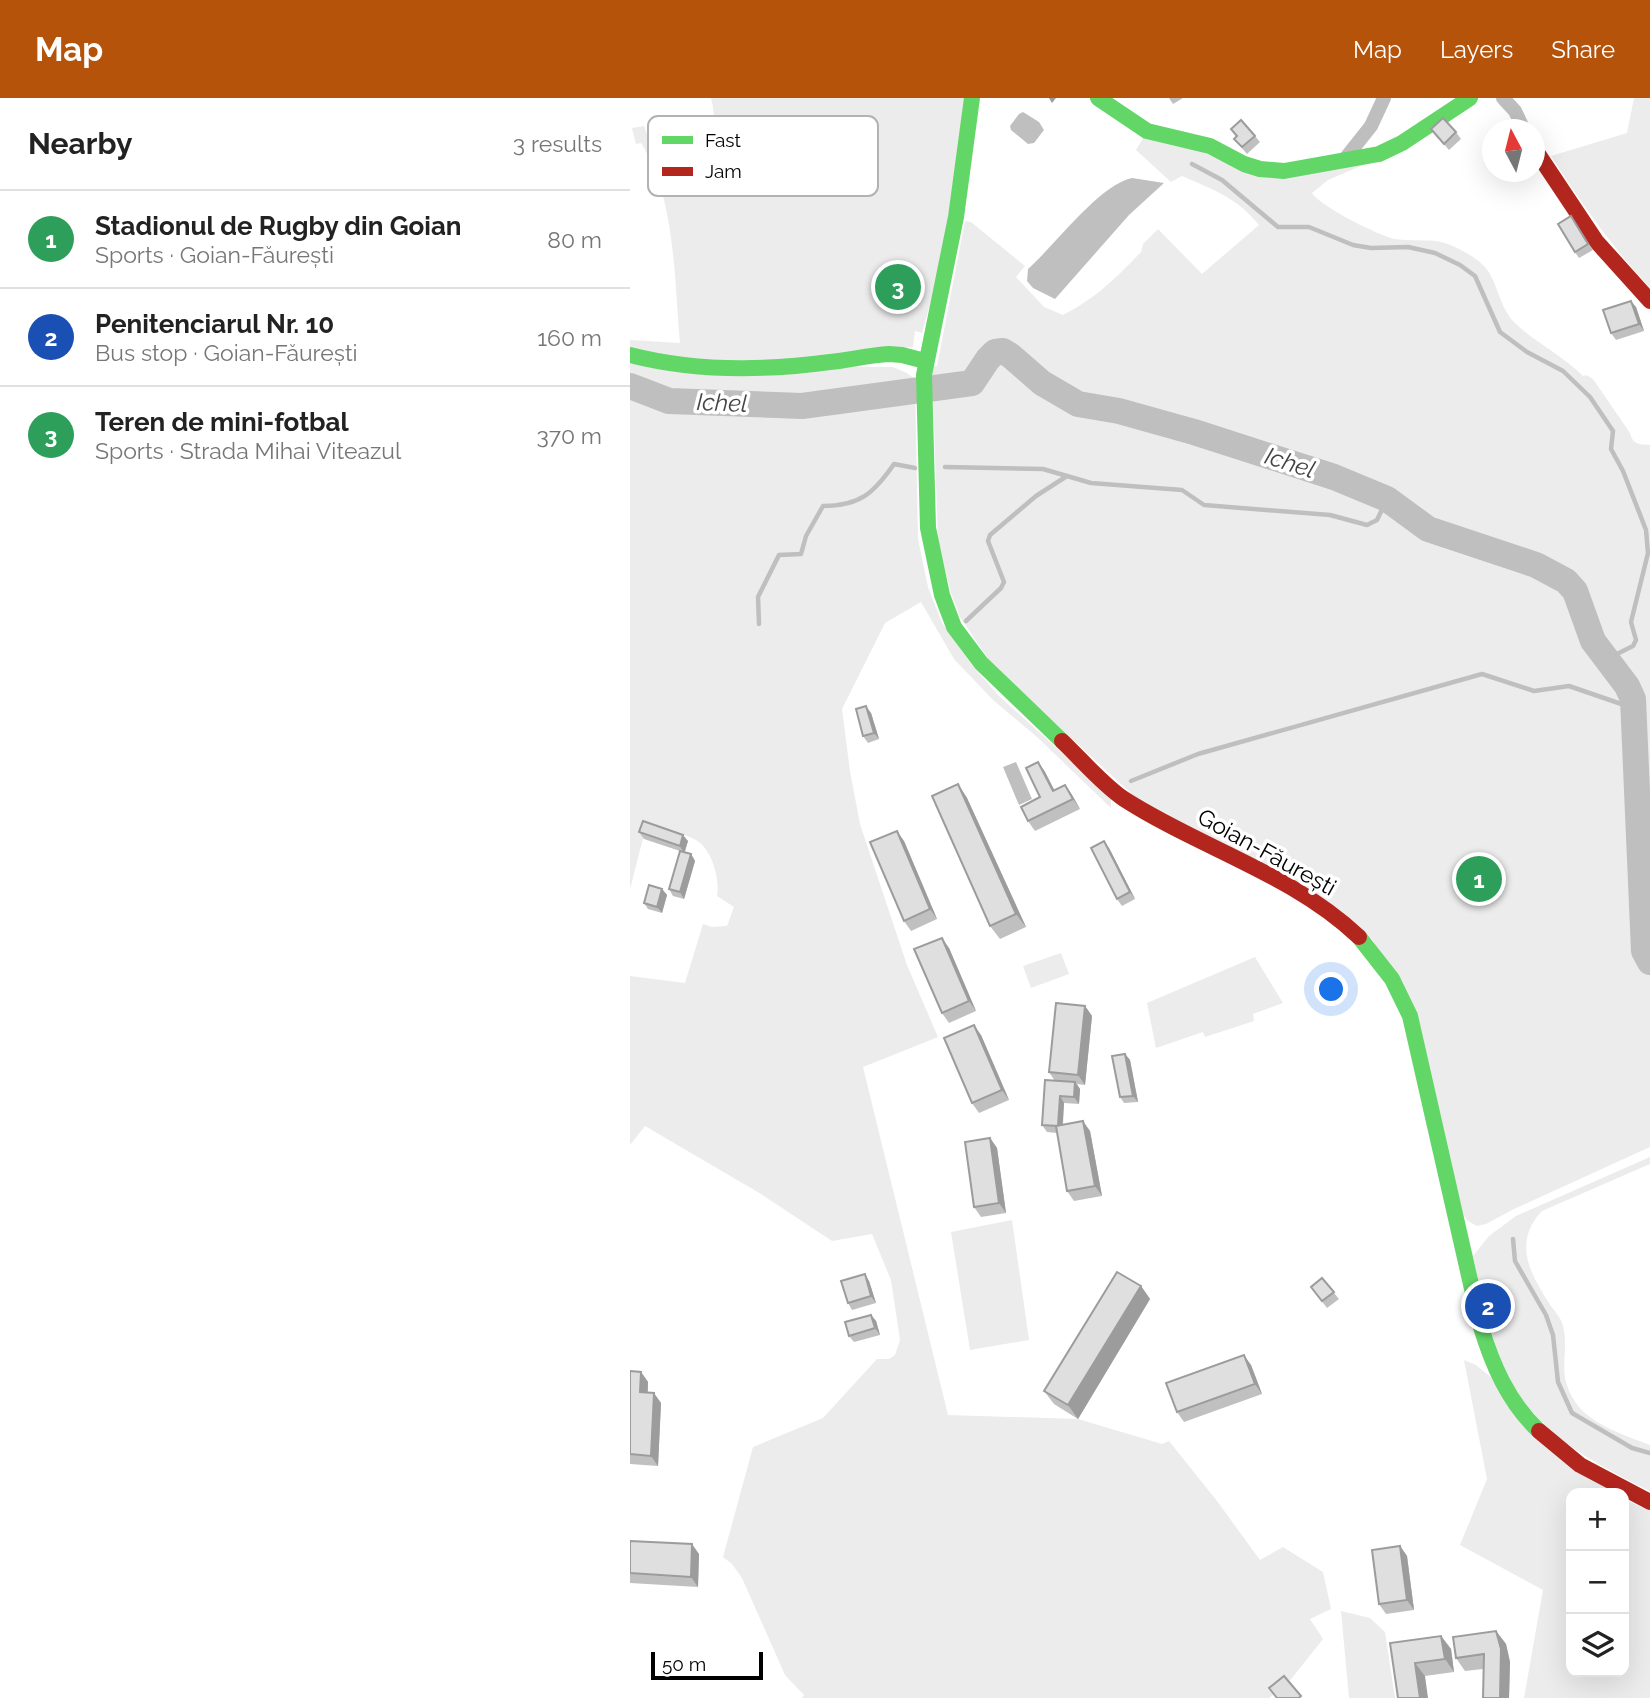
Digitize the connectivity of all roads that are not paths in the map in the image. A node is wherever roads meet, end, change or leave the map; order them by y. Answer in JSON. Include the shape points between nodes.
{"nodes":[{"id":1,"x":972,"y":98,"type":"edge"},
{"id":2,"x":1098,"y":98,"type":"edge"},
{"id":3,"x":1384,"y":98,"type":"edge"},
{"id":4,"x":1469,"y":98,"type":"edge"},
{"id":5,"x":1503,"y":98,"type":"edge"},
{"id":6,"x":1519,"y":119,"type":"edge"},
{"id":7,"x":1344,"y":160,"type":"junction"},
{"id":8,"x":1545,"y":163,"type":"edge"},
{"id":9,"x":1650,"y":301,"type":"edge"},
{"id":10,"x":630,"y":355,"type":"edge"},
{"id":11,"x":925,"y":368,"type":"junction"},
{"id":12,"x":1650,"y":1502,"type":"edge"}],
"edges":[{"from":1,"to":11,"type":"street","name":"Goian-Făurești","via":[[949,252]]},
{"from":2,"to":7,"type":"street","via":[[1147,131],[1210,146],[1260,169],[1284,171]]},
{"from":3,"to":7,"type":"street","via":[[1371,126]]},
{"from":4,"to":7,"type":"street","via":[[1402,143],[1379,154]]},
{"from":5,"to":6,"type":"street"},
{"from":8,"to":9,"type":"street","via":[[1596,241]]},
{"from":10,"to":11,"type":"street","via":[[727,369],[900,354]]},
{"from":11,"to":12,"type":"street","name":"Goian-Făurești","via":[[928,527],[942,595],[965,645],[1121,797],[1309,897],[1367,945],[1392,979],[1410,1016],[1481,1324],[1505,1388],[1538,1432],[1565,1455],[1611,1485]]}]}
